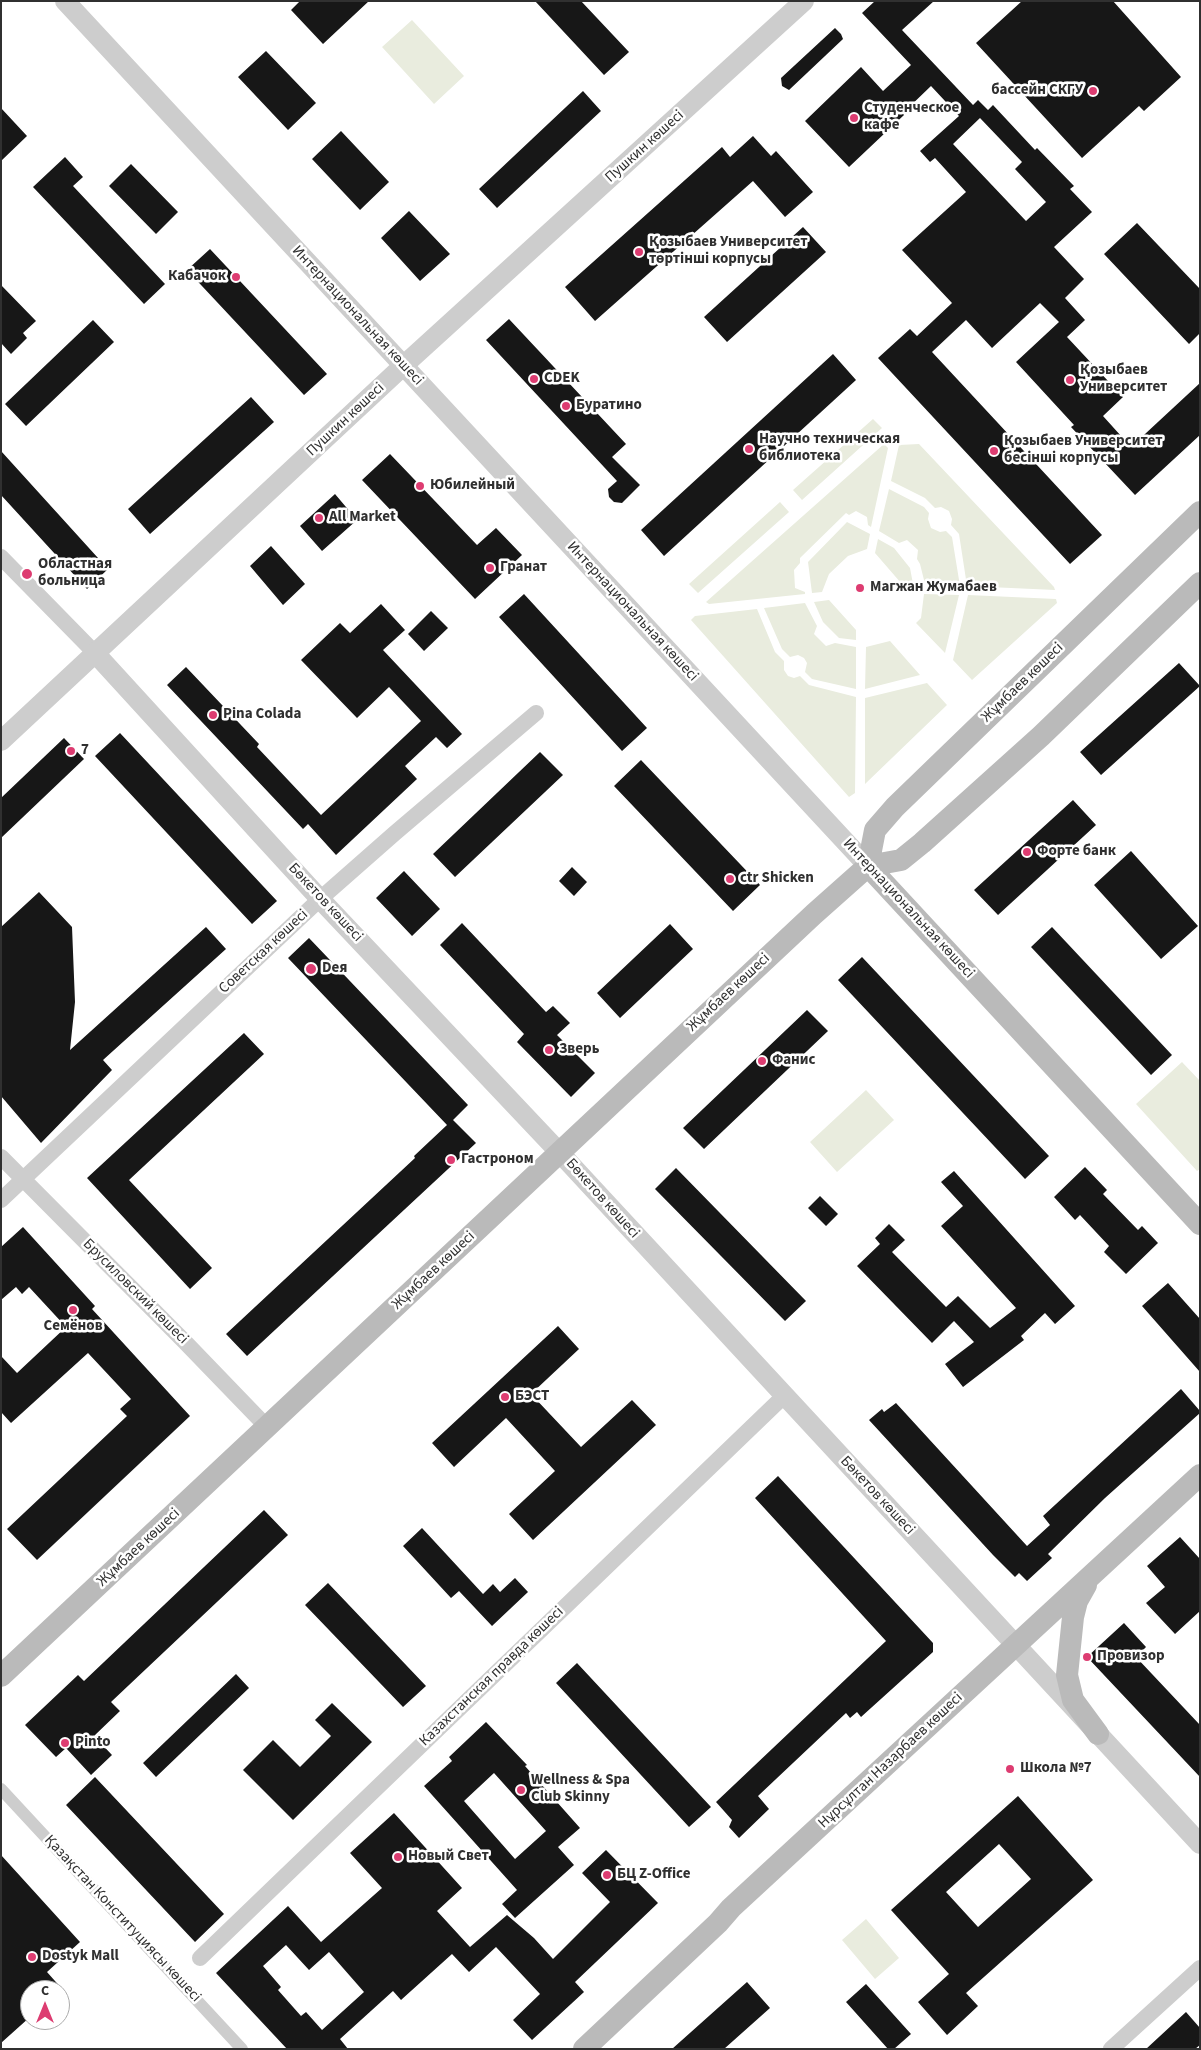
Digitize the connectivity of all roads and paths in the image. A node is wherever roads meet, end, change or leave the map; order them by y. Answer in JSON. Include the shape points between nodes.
{"nodes":[{"id":1,"x":65,"y":1,"type":"edge"},
{"id":2,"x":804,"y":1,"type":"edge"},
{"id":3,"x":403,"y":366,"type":"junction"},
{"id":4,"x":1200,"y":512,"type":"edge"},
{"id":5,"x":1,"y":557,"type":"edge"},
{"id":6,"x":1200,"y":582,"type":"edge"},
{"id":7,"x":95,"y":653,"type":"junction"},
{"id":8,"x":536,"y":713,"type":"dead end"},
{"id":9,"x":1,"y":741,"type":"edge"},
{"id":10,"x":868,"y":866,"type":"junction"},
{"id":11,"x":320,"y":899,"type":"junction"},
{"id":12,"x":560,"y":1153,"type":"junction"},
{"id":13,"x":1,"y":1157,"type":"edge"},
{"id":14,"x":24,"y":1180,"type":"junction"},
{"id":15,"x":1,"y":1200,"type":"edge"},
{"id":16,"x":1200,"y":1224,"type":"edge"},
{"id":17,"x":784,"y":1396,"type":"junction"},
{"id":18,"x":267,"y":1427,"type":"junction"},
{"id":19,"x":1200,"y":1475,"type":"edge"},
{"id":20,"x":1090,"y":1577,"type":"junction"},
{"id":21,"x":1016,"y":1646,"type":"junction"},
{"id":22,"x":1,"y":1676,"type":"edge"},
{"id":23,"x":1098,"y":1734,"type":"junction"},
{"id":24,"x":1,"y":1789,"type":"edge"},
{"id":25,"x":1200,"y":1844,"type":"edge"},
{"id":26,"x":200,"y":1958,"type":"dead end"},
{"id":27,"x":1200,"y":1968,"type":"edge"},
{"id":28,"x":242,"y":2049,"type":"edge"},
{"id":29,"x":584,"y":2049,"type":"edge"},
{"id":30,"x":1111,"y":2049,"type":"edge"}],
"edges":[{"from":1,"to":3,"type":"street","name":"Интернациональная көшесі"},
{"from":2,"to":3,"type":"street","name":"Пушкин көшесі"},
{"from":3,"to":7,"type":"street","name":"Пушкин көшесі"},
{"from":3,"to":10,"type":"street","name":"Интернациональная көшесі"},
{"from":4,"to":10,"type":"main road","name":"Жұмбаев көшесі","via":[[895,807],[874,830]]},
{"from":5,"to":7,"type":"street","name":"Бөкетов көшесі"},
{"from":6,"to":10,"type":"main road","via":[[1041,736],[922,843],[901,860]]},
{"from":7,"to":9,"type":"street","name":"Пушкин көшесі"},
{"from":7,"to":11,"type":"street","name":"Бөкетов көшесі"},
{"from":8,"to":11,"type":"street","name":"Советская көшесі"},
{"from":10,"to":12,"type":"main road","name":"Жұмбаев көшесі"},
{"from":10,"to":16,"type":"main road","name":"Интернациональная көшесі"},
{"from":11,"to":12,"type":"street","name":"Бөкетов көшесі"},
{"from":11,"to":14,"type":"street","name":"Советская көшесі"},
{"from":12,"to":17,"type":"street","name":"Бөкетов көшесі"},
{"from":12,"to":18,"type":"main road","name":"Жұмбаев көшесі"},
{"from":13,"to":14,"type":"street","name":"Брусиловский көшесі"},
{"from":14,"to":15,"type":"street","name":"Советская көшесі"},
{"from":14,"to":18,"type":"street","name":"Брусиловский көшесі"},
{"from":17,"to":21,"type":"street","name":"Бөкетов көшесі"},
{"from":17,"to":26,"type":"street","name":"Казахстанская правда көшесі"},
{"from":18,"to":22,"type":"main road","name":"Жұмбаев көшесі"},
{"from":19,"to":20,"type":"main road","name":"Нұрсұлтан Назарбаев көшесі"},
{"from":20,"to":21,"type":"main road","name":"Нұрсұлтан Назарбаев көшесі"},
{"from":20,"to":23,"type":"main road","via":[[1073,1617],[1067,1675],[1073,1700]]},
{"from":21,"to":23,"type":"street","name":"Бөкетов көшесі"},
{"from":21,"to":29,"type":"main road","name":"Нұрсұлтан Назарбаев көшесі","via":[[731,1908]]},
{"from":23,"to":25,"type":"street","name":"Бөкетов көшесі"},
{"from":24,"to":28,"type":"street","name":"Қазақстан Конституциясы көшесі"},
{"from":27,"to":30,"type":"street"}]}
